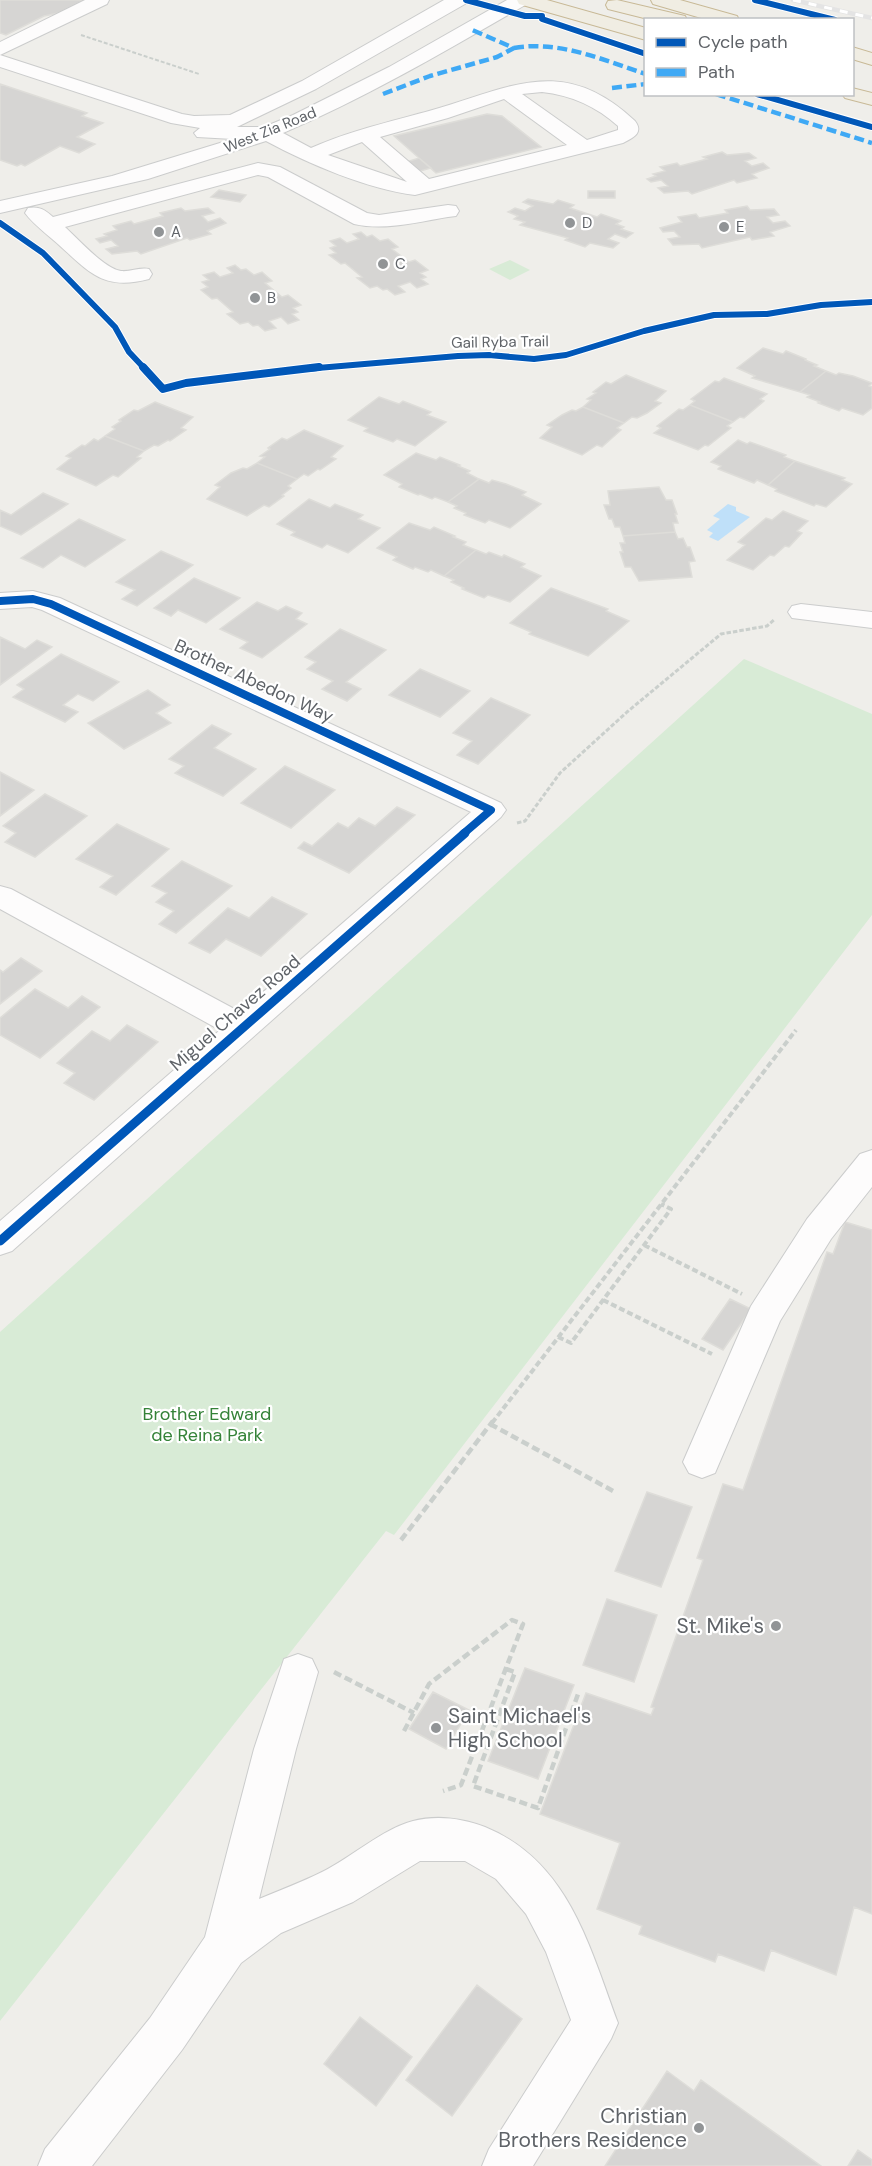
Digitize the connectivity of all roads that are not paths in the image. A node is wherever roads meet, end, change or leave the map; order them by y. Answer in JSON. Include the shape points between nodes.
{"nodes":[{"id":1,"x":100,"y":0,"type":"edge"},
{"id":2,"x":458,"y":0,"type":"edge"},
{"id":3,"x":520,"y":0,"type":"edge"},
{"id":4,"x":526,"y":0,"type":"edge"},
{"id":5,"x":594,"y":0,"type":"edge"},
{"id":6,"x":660,"y":0,"type":"edge"},
{"id":7,"x":438,"y":10,"type":"junction"},
{"id":8,"x":670,"y":18,"type":"edge"},
{"id":9,"x":723,"y":18,"type":"edge"},
{"id":10,"x":644,"y":34,"type":"edge"},
{"id":11,"x":0,"y":49,"type":"edge"},
{"id":12,"x":854,"y":56,"type":"edge"},
{"id":13,"x":872,"y":60,"type":"edge"},
{"id":14,"x":0,"y":62,"type":"edge"},
{"id":15,"x":364,"y":88,"type":"junction"},
{"id":16,"x":508,"y":93,"type":"junction"},
{"id":17,"x":854,"y":94,"type":"edge"},
{"id":18,"x":872,"y":99,"type":"edge"},
{"id":19,"x":442,"y":114,"type":"junction"},
{"id":20,"x":237,"y":120,"type":"junction"},
{"id":21,"x":204,"y":134,"type":"junction"},
{"id":22,"x":267,"y":134,"type":"junction"},
{"id":23,"x":365,"y":134,"type":"junction"},
{"id":24,"x":583,"y":147,"type":"junction"},
{"id":25,"x":310,"y":156,"type":"junction"},
{"id":26,"x":426,"y":187,"type":"junction"},
{"id":27,"x":7,"y":195,"type":"edge"},
{"id":28,"x":448,"y":212,"type":"dead end"},
{"id":29,"x":50,"y":225,"type":"junction"},
{"id":30,"x":141,"y":274,"type":"dead end"},
{"id":31,"x":0,"y":601,"type":"edge"},
{"id":32,"x":790,"y":614,"type":"road end"},
{"id":33,"x":872,"y":620,"type":"edge"},
{"id":34,"x":503,"y":817,"type":"joint"},
{"id":35,"x":0,"y":896,"type":"edge"},
{"id":36,"x":243,"y":1028,"type":"junction"},
{"id":37,"x":872,"y":1163,"type":"edge"},
{"id":38,"x":0,"y":1241,"type":"edge"},
{"id":39,"x":702,"y":1462,"type":"dead end"},
{"id":40,"x":315,"y":1672,"type":"road end"},
{"id":41,"x":225,"y":1947,"type":"junction"},
{"id":42,"x":63,"y":2166,"type":"edge"},
{"id":43,"x":507,"y":2166,"type":"edge"}],
"edges":[{"from":1,"to":11,"type":"street"},
{"from":2,"to":7,"type":"street","name":"West Zia Road"},
{"from":3,"to":15,"type":"street","name":"West Zia Road"},
{"from":4,"to":10,"type":"highway"},
{"from":5,"to":8,"type":"highway"},
{"from":6,"to":9,"type":"highway"},
{"from":7,"to":20,"type":"street","name":"West Zia Road"},
{"from":7,"to":22,"type":"street","via":[[391,48],[269,116],[260,125]]},
{"from":12,"to":13,"type":"highway"},
{"from":14,"to":20,"type":"street","via":[[194,122]]},
{"from":15,"to":19,"type":"street"},
{"from":15,"to":22,"type":"street","name":"West Zia Road"},
{"from":16,"to":19,"type":"street"},
{"from":16,"to":24,"type":"street"},
{"from":16,"to":24,"type":"street","via":[[525,87],[564,90],[588,98],[628,125],[628,133],[616,139]]},
{"from":17,"to":18,"type":"highway"},
{"from":19,"to":23,"type":"street"},
{"from":20,"to":21,"type":"street","name":"West Zia Road"},
{"from":21,"to":22,"type":"street"},
{"from":21,"to":27,"type":"street","name":"West Zia Road","via":[[111,166]]},
{"from":22,"to":25,"type":"street"},
{"from":22,"to":27,"type":"street","name":"West Zia Road","via":[[97,186]]},
{"from":23,"to":25,"type":"street"},
{"from":23,"to":26,"type":"street"},
{"from":24,"to":26,"type":"street"},
{"from":25,"to":26,"type":"street","via":[[400,187]]},
{"from":27,"to":29,"type":"street"},
{"from":28,"to":29,"type":"street","via":[[379,221],[362,219],[273,171],[258,169]]},
{"from":29,"to":30,"type":"street","via":[[112,277],[125,279]]},
{"from":31,"to":34,"type":"street","name":"Brother Abedon Way","via":[[33,598],[51,604]]},
{"from":32,"to":33,"type":"street"},
{"from":34,"to":36,"type":"street","name":"Miguel Chavez Road"},
{"from":35,"to":36,"type":"street"},
{"from":36,"to":38,"type":"street","name":"Miguel Chavez Road"},
{"from":37,"to":39,"type":"street","via":[[819,1229],[764,1316]]},
{"from":40,"to":41,"type":"street","via":[[275,1749]]},
{"from":41,"to":42,"type":"street","via":[[165,2034]]},
{"from":41,"to":43,"type":"street","via":[[265,1918],[338,1887],[414,1841],[466,1840],[511,1864],[542,1899],[565,1942],[595,2023]]}]}
